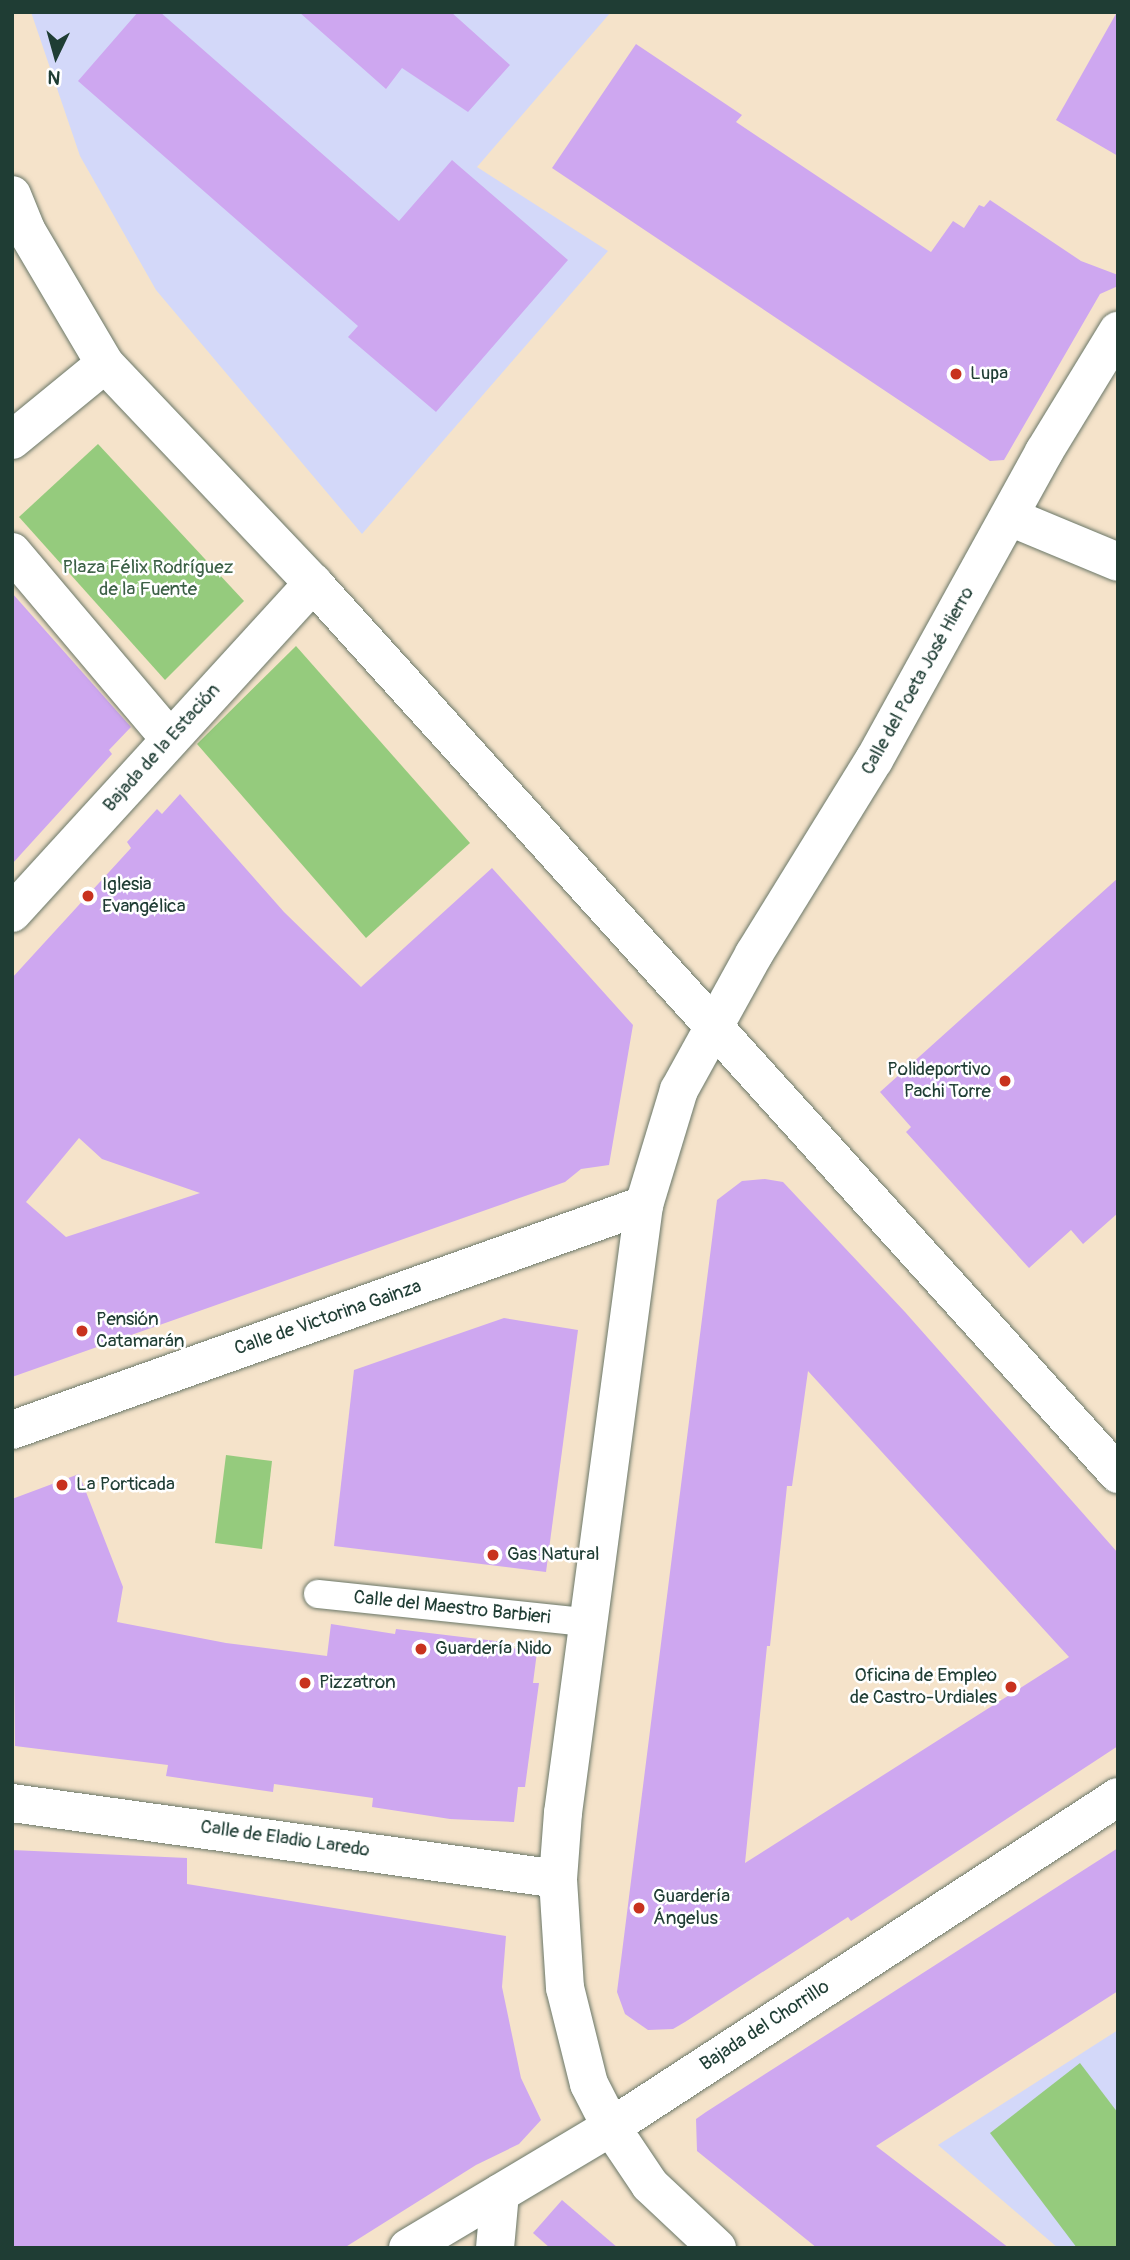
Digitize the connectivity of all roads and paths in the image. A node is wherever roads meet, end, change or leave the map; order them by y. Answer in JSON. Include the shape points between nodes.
{"nodes":[{"id":1,"x":12,"y":195,"type":"edge"},
{"id":2,"x":1118,"y":331,"type":"edge"},
{"id":3,"x":105,"y":363,"type":"junction"},
{"id":4,"x":12,"y":440,"type":"edge"},
{"id":5,"x":1010,"y":517,"type":"junction"},
{"id":6,"x":12,"y":552,"type":"edge"},
{"id":7,"x":1118,"y":562,"type":"edge"},
{"id":8,"x":313,"y":583,"type":"junction"},
{"id":9,"x":170,"y":739,"type":"junction"},
{"id":10,"x":12,"y":913,"type":"edge"},
{"id":11,"x":715,"y":1028,"type":"junction"},
{"id":12,"x":644,"y":1205,"type":"junction"},
{"id":13,"x":12,"y":1430,"type":"edge"},
{"id":14,"x":1118,"y":1475,"type":"edge"},
{"id":15,"x":318,"y":1594,"type":"dead end"},
{"id":16,"x":586,"y":1622,"type":"junction"},
{"id":17,"x":1118,"y":1797,"type":"edge"},
{"id":18,"x":12,"y":1803,"type":"edge"},
{"id":19,"x":558,"y":1879,"type":"junction"},
{"id":20,"x":611,"y":2127,"type":"junction"},
{"id":21,"x":500,"y":2193,"type":"junction"},
{"id":22,"x":408,"y":2248,"type":"edge"},
{"id":23,"x":495,"y":2248,"type":"edge"},
{"id":24,"x":717,"y":2248,"type":"edge"}],
"edges":[{"from":1,"to":3,"type":"street","via":[[32,241]]},
{"from":2,"to":5,"type":"street","name":"Calle del Poeta José Hierro"},
{"from":3,"to":4,"type":"street"},
{"from":3,"to":8,"type":"street"},
{"from":5,"to":7,"type":"street"},
{"from":5,"to":11,"type":"street","name":"Calle del Poeta José Hierro","via":[[874,760],[754,954]]},
{"from":6,"to":9,"type":"street"},
{"from":8,"to":9,"type":"street","name":"Bajada de la Estación"},
{"from":8,"to":11,"type":"street"},
{"from":9,"to":10,"type":"street","name":"Bajada de la Estación"},
{"from":11,"to":12,"type":"street","name":"Calle del Poeta José Hierro","via":[[679,1090]]},
{"from":11,"to":14,"type":"street"},
{"from":12,"to":13,"type":"street","name":"Calle de Victorina Gainza"},
{"from":12,"to":16,"type":"street","name":"Calle del Poeta José Hierro"},
{"from":15,"to":16,"type":"street","name":"Calle del Maestro Barbieri"},
{"from":16,"to":19,"type":"street","name":"Calle del Poeta José Hierro"},
{"from":17,"to":20,"type":"street","name":"Bajada del Chorrillo"},
{"from":18,"to":19,"type":"street","name":"Calle de Eladio Laredo"},
{"from":19,"to":20,"type":"street","name":"Calle del Poeta José Hierro","via":[[565,1988],[589,2084]]},
{"from":20,"to":21,"type":"street","name":"Bajada del Chorrillo"},
{"from":20,"to":24,"type":"street","name":"Calle del Poeta José Hierro","via":[[650,2185]]},
{"from":21,"to":22,"type":"street","name":"Bajada del Chorrillo"},
{"from":21,"to":23,"type":"street"}]}
